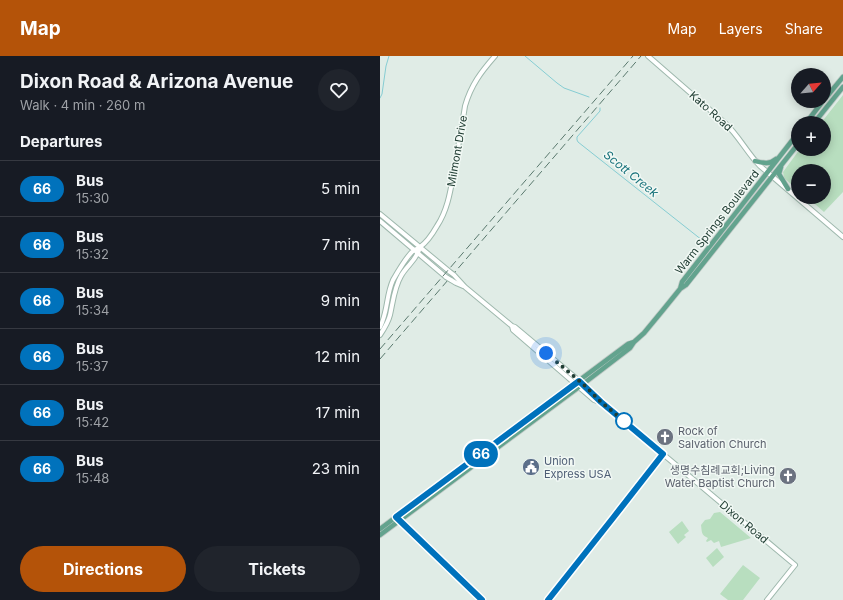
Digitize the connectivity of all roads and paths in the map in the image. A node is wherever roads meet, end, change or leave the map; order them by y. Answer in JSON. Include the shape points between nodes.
{"nodes":[{"id":1,"x":495,"y":56,"type":"edge"},
{"id":2,"x":648,"y":56,"type":"edge"},
{"id":3,"x":843,"y":77,"type":"edge"},
{"id":4,"x":843,"y":87,"type":"edge"},
{"id":5,"x":831,"y":92,"type":"edge"},
{"id":6,"x":818,"y":108,"type":"edge"},
{"id":7,"x":812,"y":116,"type":"edge"},
{"id":8,"x":820,"y":116,"type":"edge"},
{"id":9,"x":791,"y":142,"type":"edge"},
{"id":10,"x":783,"y":153,"type":"junction"},
{"id":11,"x":791,"y":153,"type":"edge"},
{"id":12,"x":755,"y":161,"type":"junction"},
{"id":13,"x":784,"y":162,"type":"junction"},
{"id":14,"x":768,"y":172,"type":"junction"},
{"id":15,"x":773,"y":176,"type":"junction"},
{"id":16,"x":788,"y":189,"type":"junction"},
{"id":17,"x":380,"y":214,"type":"edge"},
{"id":18,"x":732,"y":218,"type":"junction"},
{"id":19,"x":380,"y":221,"type":"edge"},
{"id":20,"x":843,"y":237,"type":"edge"},
{"id":21,"x":722,"y":239,"type":"junction"},
{"id":22,"x":718,"y":244,"type":"junction"},
{"id":23,"x":420,"y":247,"type":"junction"},
{"id":24,"x":414,"y":250,"type":"junction"},
{"id":25,"x":418,"y":254,"type":"junction"},
{"id":26,"x":693,"y":268,"type":"junction"},
{"id":27,"x":465,"y":287,"type":"junction"},
{"id":28,"x":682,"y":288,"type":"junction"},
{"id":29,"x":380,"y":327,"type":"edge"},
{"id":30,"x":380,"y":335,"type":"edge"},
{"id":31,"x":579,"y":384,"type":"junction"},
{"id":32,"x":397,"y":519,"type":"junction"},
{"id":33,"x":380,"y":529,"type":"edge"},
{"id":34,"x":380,"y":535,"type":"edge"},
{"id":35,"x":482,"y":600,"type":"edge"},
{"id":36,"x":767,"y":600,"type":"edge"}],
"edges":[{"from":1,"to":23,"type":"street","name":"Milmont Drive","via":[[481,72],[469,94],[446,208],[438,225]]},
{"from":2,"to":12,"type":"street","name":"Kato Road","via":[[730,127]]},
{"from":3,"to":5,"type":"main road"},
{"from":4,"to":8,"type":"main road"},
{"from":6,"to":7,"type":"main road"},
{"from":9,"to":10,"type":"main road","name":"Warm Springs Boulevard"},
{"from":10,"to":12,"type":"main road","via":[[767,164]]},
{"from":10,"to":14,"type":"main road","name":"Warm Springs Boulevard"},
{"from":11,"to":13,"type":"main road","name":"Warm Springs Boulevard"},
{"from":12,"to":14,"type":"street","name":"Kato Road"},
{"from":13,"to":15,"type":"main road","name":"Warm Springs Boulevard"},
{"from":13,"to":16,"type":"main road","via":[[779,174]]},
{"from":14,"to":15,"type":"street","name":"Kato Road"},
{"from":14,"to":18,"type":"main road","name":"Warm Springs Boulevard"},
{"from":15,"to":16,"type":"street","name":"Kato Road"},
{"from":15,"to":21,"type":"main road","name":"Warm Springs Boulevard"},
{"from":16,"to":20,"type":"street","name":"Kato Road"},
{"from":17,"to":23,"type":"street"},
{"from":18,"to":21,"type":"main road","via":[[734,221]]},
{"from":18,"to":26,"type":"main road","name":"Warm Springs Boulevard"},
{"from":19,"to":24,"type":"street"},
{"from":21,"to":22,"type":"main road","name":"Warm Springs Boulevard"},
{"from":22,"to":26,"type":"main road","via":[[713,246],[700,264]]},
{"from":22,"to":28,"type":"main road","name":"Warm Springs Boulevard"},
{"from":23,"to":24,"type":"street","name":"Milmont Drive"},
{"from":23,"to":25,"type":"street","name":"Milmont Drive"},
{"from":23,"to":27,"type":"street","bridge":true},
{"from":24,"to":25,"type":"street"},
{"from":24,"to":29,"type":"street","name":"Milmont Drive","via":[[393,280]]},
{"from":25,"to":27,"type":"street","bridge":true,"via":[[451,280]]},
{"from":25,"to":30,"type":"street","name":"Milmont Drive","via":[[400,276],[388,320]]},
{"from":26,"to":28,"type":"main road"},
{"from":27,"to":31,"type":"street","name":"Dixon Road"},
{"from":28,"to":31,"type":"main road","via":[[644,333]]},
{"from":31,"to":32,"type":"main road"},
{"from":31,"to":36,"type":"street","name":"Dixon Road","via":[[795,564]]},
{"from":32,"to":33,"type":"main road"},
{"from":32,"to":34,"type":"main road"},
{"from":32,"to":35,"type":"street"}]}
